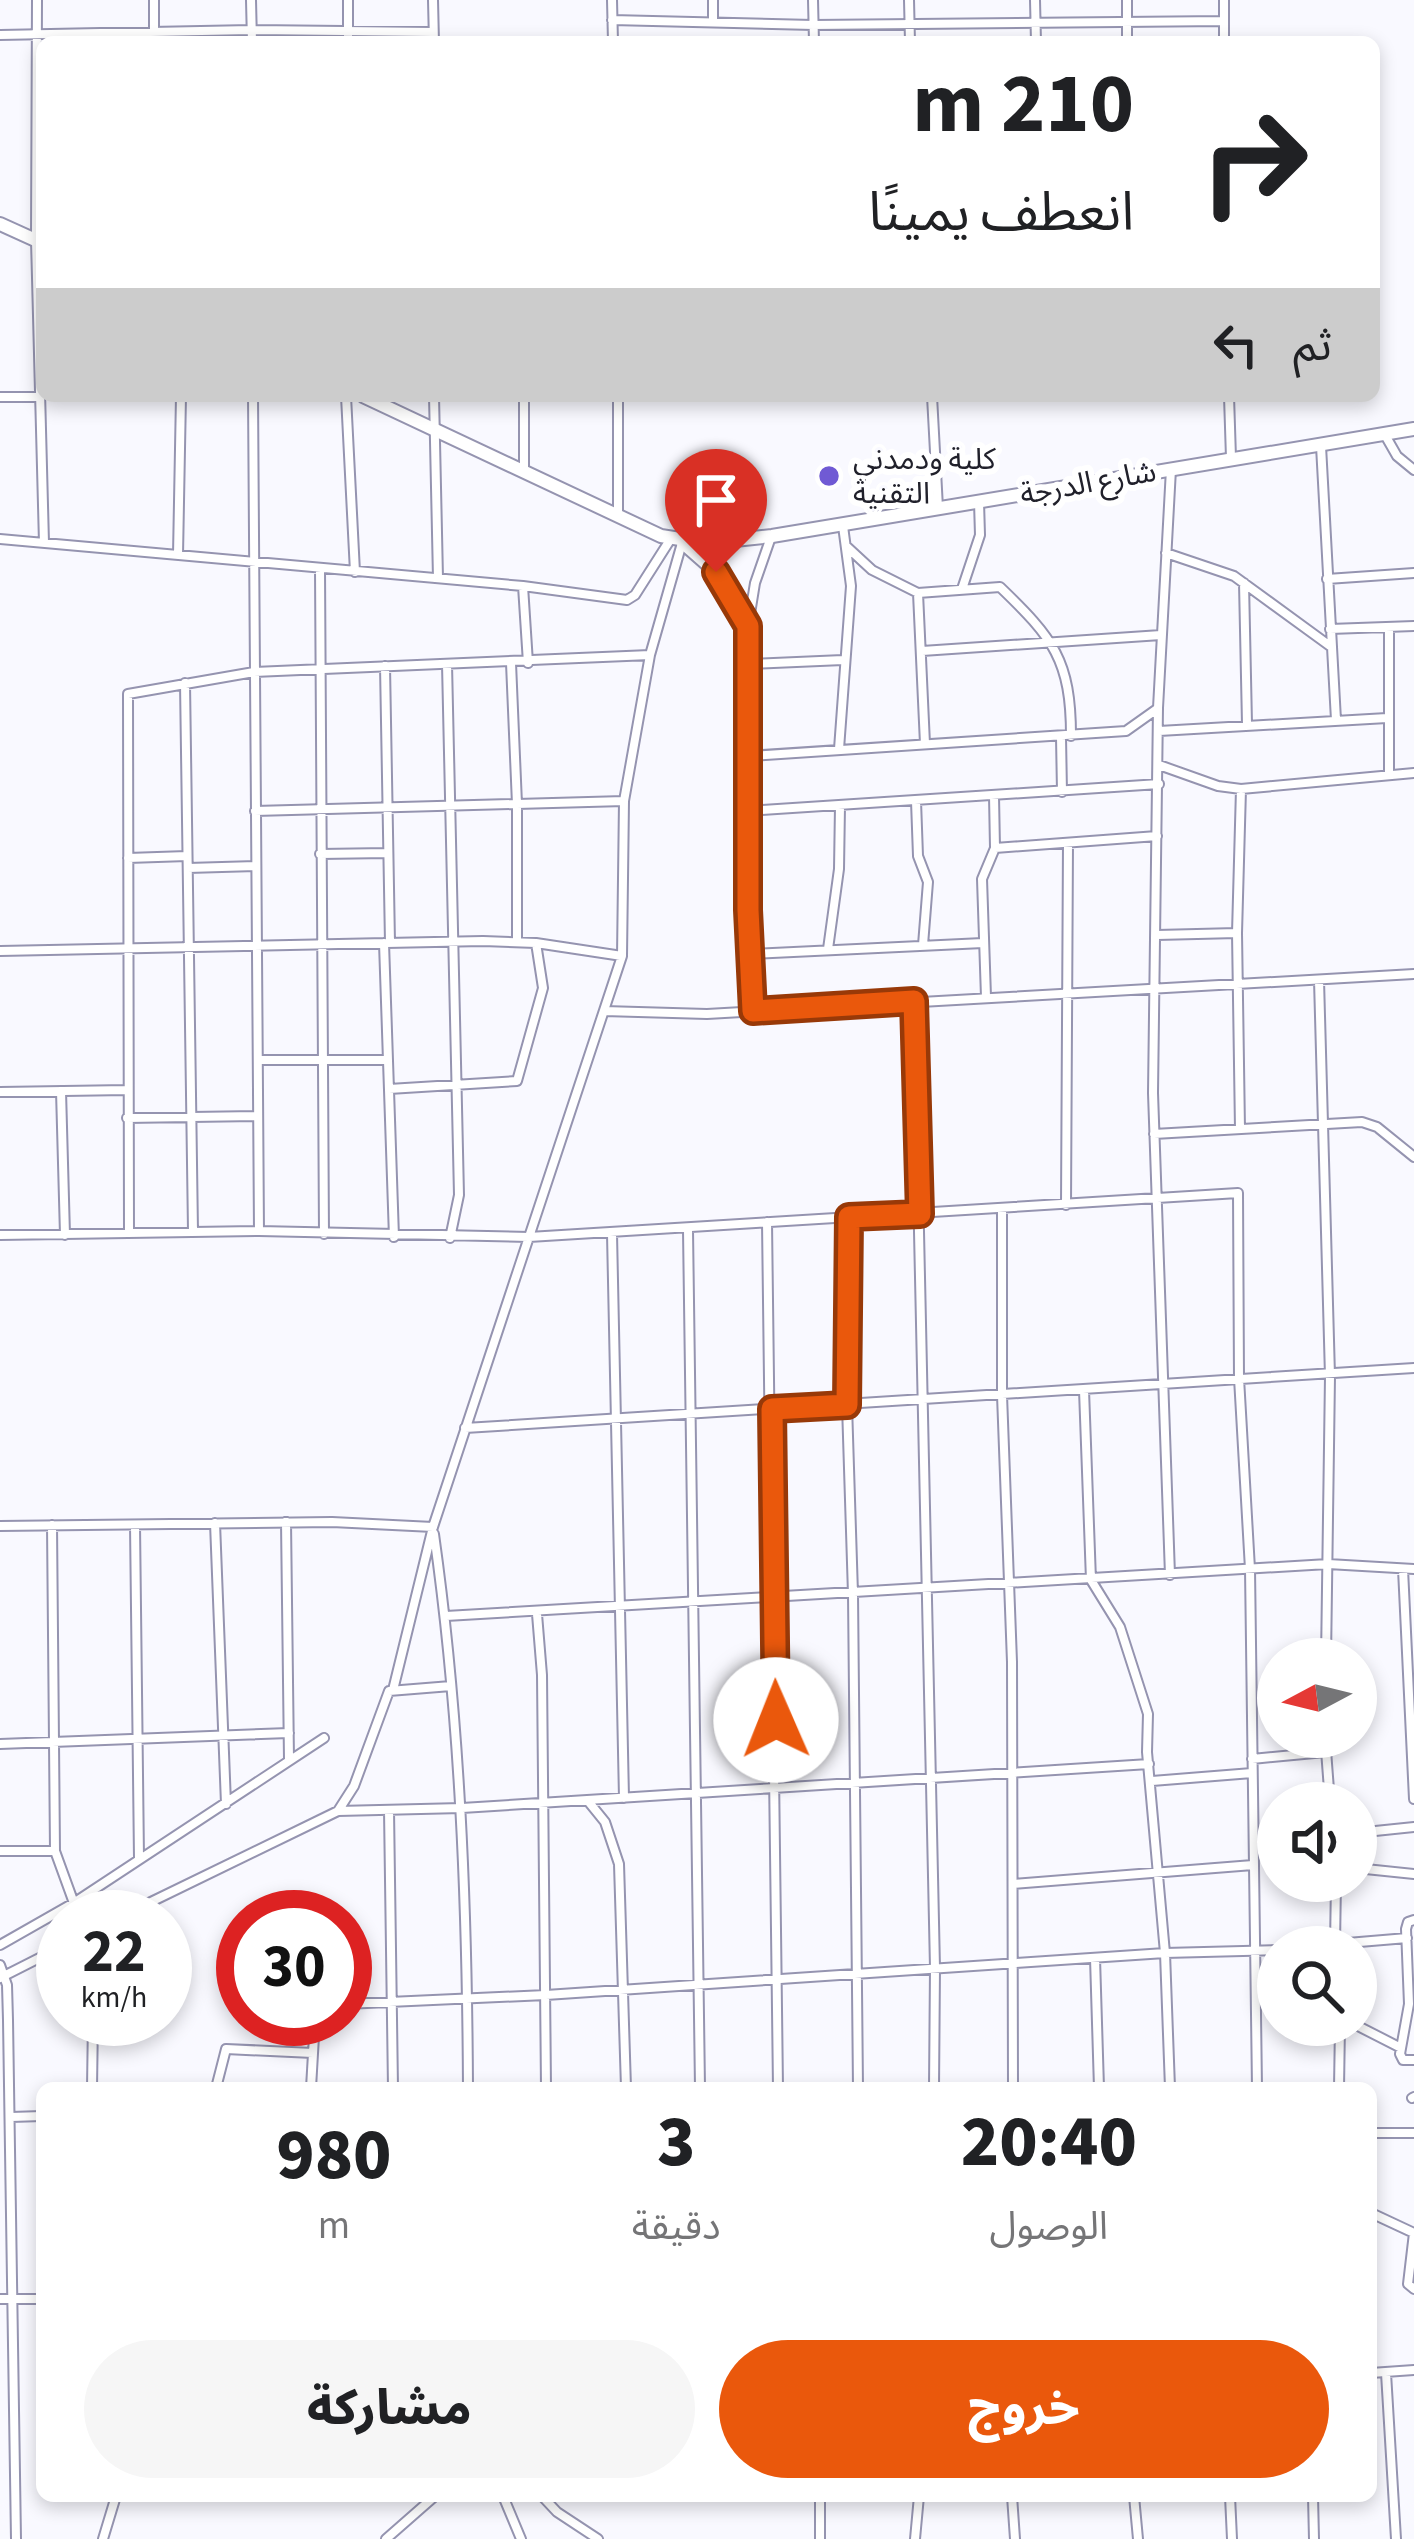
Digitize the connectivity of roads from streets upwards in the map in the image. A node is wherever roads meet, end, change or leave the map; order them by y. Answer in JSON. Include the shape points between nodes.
{"nodes":[{"id":1,"x":37,"y":0,"type":"edge"},
{"id":2,"x":154,"y":0,"type":"edge"},
{"id":3,"x":251,"y":0,"type":"edge"},
{"id":4,"x":348,"y":0,"type":"edge"},
{"id":5,"x":433,"y":0,"type":"edge"},
{"id":6,"x":612,"y":0,"type":"edge"},
{"id":7,"x":713,"y":0,"type":"edge"},
{"id":8,"x":813,"y":0,"type":"edge"},
{"id":9,"x":909,"y":0,"type":"edge"},
{"id":10,"x":1035,"y":0,"type":"edge"},
{"id":11,"x":1127,"y":0,"type":"edge"},
{"id":12,"x":1224,"y":0,"type":"edge"},
{"id":13,"x":612,"y":20,"type":"junction"},
{"id":14,"x":1224,"y":21,"type":"junction"},
{"id":15,"x":1127,"y":22,"type":"junction"},
{"id":16,"x":713,"y":23,"type":"junction"},
{"id":17,"x":813,"y":25,"type":"junction"},
{"id":18,"x":909,"y":25,"type":"junction"},
{"id":19,"x":1036,"y":25,"type":"junction"},
{"id":20,"x":251,"y":30,"type":"junction"},
{"id":21,"x":37,"y":34,"type":"junction"},
{"id":22,"x":0,"y":35,"type":"edge"},
{"id":23,"x":115,"y":36,"type":"edge"},
{"id":24,"x":154,"y":36,"type":"edge"},
{"id":25,"x":168,"y":36,"type":"edge"},
{"id":26,"x":251,"y":36,"type":"edge"},
{"id":27,"x":348,"y":36,"type":"edge"},
{"id":28,"x":434,"y":36,"type":"edge"},
{"id":29,"x":613,"y":36,"type":"edge"},
{"id":30,"x":814,"y":36,"type":"edge"},
{"id":31,"x":910,"y":36,"type":"edge"},
{"id":32,"x":1036,"y":36,"type":"edge"},
{"id":33,"x":1127,"y":36,"type":"edge"},
{"id":34,"x":1224,"y":36,"type":"edge"},
{"id":35,"x":0,"y":224,"type":"edge"},
{"id":36,"x":36,"y":240,"type":"edge"},
{"id":37,"x":0,"y":397,"type":"edge"},
{"id":38,"x":36,"y":397,"type":"edge"},
{"id":39,"x":39,"y":402,"type":"edge"},
{"id":40,"x":181,"y":402,"type":"edge"},
{"id":41,"x":253,"y":402,"type":"edge"},
{"id":42,"x":346,"y":402,"type":"edge"},
{"id":43,"x":376,"y":402,"type":"edge"},
{"id":44,"x":434,"y":402,"type":"edge"},
{"id":45,"x":524,"y":402,"type":"edge"},
{"id":46,"x":618,"y":402,"type":"edge"},
{"id":47,"x":932,"y":402,"type":"edge"},
{"id":48,"x":1229,"y":402,"type":"edge"},
{"id":49,"x":1414,"y":429,"type":"edge"},
{"id":50,"x":434,"y":430,"type":"junction"},
{"id":51,"x":1384,"y":434,"type":"junction"},
{"id":52,"x":1321,"y":443,"type":"junction"},
{"id":53,"x":1231,"y":458,"type":"junction"},
{"id":54,"x":1171,"y":469,"type":"junction"},
{"id":55,"x":1414,"y":470,"type":"edge"},
{"id":56,"x":524,"y":471,"type":"junction"},
{"id":57,"x":979,"y":502,"type":"junction"},
{"id":58,"x":938,"y":508,"type":"junction"},
{"id":59,"x":618,"y":516,"type":"junction"},
{"id":60,"x":843,"y":524,"type":"junction"},
{"id":61,"x":772,"y":536,"type":"junction"},
{"id":62,"x":0,"y":539,"type":"edge"},
{"id":63,"x":676,"y":541,"type":"junction"},
{"id":64,"x":44,"y":543,"type":"junction"},
{"id":65,"x":846,"y":546,"type":"junction"},
{"id":66,"x":1166,"y":553,"type":"junction"},
{"id":67,"x":178,"y":555,"type":"junction"},
{"id":68,"x":254,"y":562,"type":"junction"},
{"id":69,"x":320,"y":569,"type":"junction"},
{"id":70,"x":356,"y":572,"type":"junction"},
{"id":71,"x":1414,"y":573,"type":"edge"},
{"id":72,"x":438,"y":578,"type":"junction"},
{"id":73,"x":1328,"y":579,"type":"junction"},
{"id":74,"x":1244,"y":582,"type":"junction"},
{"id":75,"x":523,"y":586,"type":"junction"},
{"id":76,"x":962,"y":590,"type":"junction"},
{"id":77,"x":918,"y":593,"type":"junction"},
{"id":78,"x":748,"y":626,"type":"junction"},
{"id":79,"x":1414,"y":626,"type":"edge"},
{"id":80,"x":1388,"y":627,"type":"junction"},
{"id":81,"x":1330,"y":629,"type":"junction"},
{"id":82,"x":1161,"y":635,"type":"junction"},
{"id":83,"x":1052,"y":640,"type":"junction"},
{"id":84,"x":1331,"y":647,"type":"junction"},
{"id":85,"x":922,"y":651,"type":"junction"},
{"id":86,"x":650,"y":655,"type":"junction"},
{"id":87,"x":843,"y":660,"type":"junction"},
{"id":88,"x":511,"y":663,"type":"junction"},
{"id":89,"x":528,"y":663,"type":"junction"},
{"id":90,"x":447,"y":664,"type":"junction"},
{"id":91,"x":748,"y":664,"type":"junction"},
{"id":92,"x":385,"y":666,"type":"junction"},
{"id":93,"x":319,"y":669,"type":"junction"},
{"id":94,"x":254,"y":672,"type":"junction"},
{"id":95,"x":185,"y":682,"type":"junction"},
{"id":96,"x":1158,"y":708,"type":"junction"},
{"id":97,"x":1388,"y":718,"type":"junction"},
{"id":98,"x":1336,"y":720,"type":"junction"},
{"id":99,"x":1247,"y":724,"type":"junction"},
{"id":100,"x":1159,"y":731,"type":"junction"},
{"id":101,"x":1066,"y":736,"type":"junction"},
{"id":102,"x":925,"y":745,"type":"junction"},
{"id":103,"x":839,"y":749,"type":"junction"},
{"id":104,"x":749,"y":756,"type":"junction"},
{"id":105,"x":1159,"y":764,"type":"junction"},
{"id":106,"x":1414,"y":773,"type":"edge"},
{"id":107,"x":1389,"y":775,"type":"junction"},
{"id":108,"x":1159,"y":784,"type":"junction"},
{"id":109,"x":1241,"y":789,"type":"junction"},
{"id":110,"x":1062,"y":792,"type":"junction"},
{"id":111,"x":994,"y":796,"type":"junction"},
{"id":112,"x":624,"y":801,"type":"junction"},
{"id":113,"x":916,"y":801,"type":"junction"},
{"id":114,"x":517,"y":804,"type":"junction"},
{"id":115,"x":450,"y":806,"type":"junction"},
{"id":116,"x":840,"y":806,"type":"junction"},
{"id":117,"x":388,"y":807,"type":"junction"},
{"id":118,"x":320,"y":810,"type":"junction"},
{"id":119,"x":255,"y":811,"type":"junction"},
{"id":120,"x":748,"y":811,"type":"junction"},
{"id":121,"x":1157,"y":836,"type":"junction"},
{"id":122,"x":1068,"y":843,"type":"junction"},
{"id":123,"x":994,"y":848,"type":"junction"},
{"id":124,"x":388,"y":853,"type":"junction"},
{"id":125,"x":320,"y":854,"type":"junction"},
{"id":126,"x":188,"y":856,"type":"junction"},
{"id":127,"x":128,"y":858,"type":"junction"},
{"id":128,"x":256,"y":866,"type":"junction"},
{"id":129,"x":188,"y":868,"type":"junction"},
{"id":130,"x":1237,"y":933,"type":"junction"},
{"id":131,"x":1157,"y":935,"type":"junction"},
{"id":132,"x":450,"y":941,"type":"junction"},
{"id":133,"x":517,"y":942,"type":"junction"},
{"id":134,"x":387,"y":943,"type":"junction"},
{"id":135,"x":536,"y":943,"type":"junction"},
{"id":136,"x":983,"y":943,"type":"junction"},
{"id":137,"x":320,"y":945,"type":"junction"},
{"id":138,"x":923,"y":945,"type":"junction"},
{"id":139,"x":256,"y":948,"type":"junction"},
{"id":140,"x":127,"y":949,"type":"junction"},
{"id":141,"x":191,"y":949,"type":"junction"},
{"id":142,"x":828,"y":949,"type":"junction"},
{"id":143,"x":0,"y":951,"type":"edge"},
{"id":144,"x":749,"y":954,"type":"junction"},
{"id":145,"x":622,"y":956,"type":"junction"},
{"id":146,"x":1414,"y":974,"type":"edge"},
{"id":147,"x":1319,"y":980,"type":"junction"},
{"id":148,"x":1237,"y":985,"type":"junction"},
{"id":149,"x":1156,"y":990,"type":"junction"},
{"id":150,"x":1068,"y":994,"type":"junction"},
{"id":151,"x":986,"y":997,"type":"junction"},
{"id":152,"x":914,"y":1001,"type":"junction"},
{"id":153,"x":604,"y":1011,"type":"junction"},
{"id":154,"x":753,"y":1011,"type":"junction"},
{"id":155,"x":257,"y":1060,"type":"junction"},
{"id":156,"x":323,"y":1060,"type":"junction"},
{"id":157,"x":388,"y":1060,"type":"junction"},
{"id":158,"x":454,"y":1085,"type":"junction"},
{"id":159,"x":389,"y":1089,"type":"junction"},
{"id":160,"x":127,"y":1090,"type":"junction"},
{"id":161,"x":61,"y":1091,"type":"junction"},
{"id":162,"x":0,"y":1092,"type":"edge"},
{"id":163,"x":258,"y":1116,"type":"junction"},
{"id":164,"x":128,"y":1118,"type":"junction"},
{"id":165,"x":191,"y":1118,"type":"junction"},
{"id":166,"x":1322,"y":1124,"type":"junction"},
{"id":167,"x":1240,"y":1129,"type":"junction"},
{"id":168,"x":1154,"y":1134,"type":"junction"},
{"id":169,"x":1414,"y":1157,"type":"edge"},
{"id":170,"x":1156,"y":1200,"type":"junction"},
{"id":171,"x":1066,"y":1205,"type":"junction"},
{"id":172,"x":1002,"y":1209,"type":"junction"},
{"id":173,"x":920,"y":1214,"type":"junction"},
{"id":174,"x":849,"y":1217,"type":"junction"},
{"id":175,"x":767,"y":1222,"type":"junction"},
{"id":176,"x":688,"y":1230,"type":"junction"},
{"id":177,"x":194,"y":1231,"type":"junction"},
{"id":178,"x":259,"y":1232,"type":"junction"},
{"id":179,"x":129,"y":1233,"type":"junction"},
{"id":180,"x":65,"y":1234,"type":"junction"},
{"id":181,"x":324,"y":1234,"type":"junction"},
{"id":182,"x":612,"y":1234,"type":"junction"},
{"id":183,"x":0,"y":1235,"type":"edge"},
{"id":184,"x":394,"y":1237,"type":"junction"},
{"id":185,"x":449,"y":1238,"type":"junction"},
{"id":186,"x":529,"y":1238,"type":"junction"},
{"id":187,"x":1414,"y":1367,"type":"edge"},
{"id":188,"x":1330,"y":1376,"type":"junction"},
{"id":189,"x":1239,"y":1378,"type":"junction"},
{"id":190,"x":1166,"y":1384,"type":"junction"},
{"id":191,"x":1084,"y":1390,"type":"junction"},
{"id":192,"x":1002,"y":1395,"type":"junction"},
{"id":193,"x":923,"y":1400,"type":"junction"},
{"id":194,"x":847,"y":1405,"type":"junction"},
{"id":195,"x":772,"y":1409,"type":"junction"},
{"id":196,"x":690,"y":1414,"type":"junction"},
{"id":197,"x":616,"y":1419,"type":"junction"},
{"id":198,"x":465,"y":1428,"type":"junction"},
{"id":199,"x":286,"y":1522,"type":"junction"},
{"id":200,"x":215,"y":1523,"type":"junction"},
{"id":201,"x":135,"y":1524,"type":"junction"},
{"id":202,"x":52,"y":1525,"type":"junction"},
{"id":203,"x":0,"y":1526,"type":"edge"},
{"id":204,"x":433,"y":1527,"type":"junction"},
{"id":205,"x":1328,"y":1564,"type":"junction"},
{"id":206,"x":1408,"y":1569,"type":"edge"},
{"id":207,"x":1250,"y":1570,"type":"junction"},
{"id":208,"x":1170,"y":1575,"type":"junction"},
{"id":209,"x":1091,"y":1580,"type":"junction"},
{"id":210,"x":1006,"y":1584,"type":"junction"},
{"id":211,"x":928,"y":1589,"type":"junction"},
{"id":212,"x":854,"y":1594,"type":"junction"},
{"id":213,"x":774,"y":1599,"type":"junction"},
{"id":214,"x":693,"y":1604,"type":"junction"},
{"id":215,"x":619,"y":1607,"type":"junction"},
{"id":216,"x":537,"y":1613,"type":"junction"},
{"id":217,"x":446,"y":1616,"type":"junction"},
{"id":218,"x":1326,"y":1638,"type":"edge"},
{"id":219,"x":451,"y":1686,"type":"junction"},
{"id":220,"x":393,"y":1690,"type":"junction"},
{"id":221,"x":289,"y":1733,"type":"junction"},
{"id":222,"x":222,"y":1736,"type":"junction"},
{"id":223,"x":324,"y":1738,"type":"dead end"},
{"id":224,"x":136,"y":1739,"type":"junction"},
{"id":225,"x":54,"y":1743,"type":"junction"},
{"id":226,"x":0,"y":1744,"type":"edge"},
{"id":227,"x":1270,"y":1758,"type":"edge"},
{"id":228,"x":289,"y":1759,"type":"junction"},
{"id":229,"x":1252,"y":1760,"type":"junction"},
{"id":230,"x":1148,"y":1764,"type":"junction"},
{"id":231,"x":1252,"y":1773,"type":"junction"},
{"id":232,"x":1013,"y":1774,"type":"junction"},
{"id":233,"x":928,"y":1780,"type":"junction"},
{"id":234,"x":1152,"y":1780,"type":"junction"},
{"id":235,"x":856,"y":1784,"type":"junction"},
{"id":236,"x":776,"y":1789,"type":"junction"},
{"id":237,"x":694,"y":1793,"type":"junction"},
{"id":238,"x":624,"y":1798,"type":"junction"},
{"id":239,"x":1414,"y":1799,"type":"edge"},
{"id":240,"x":587,"y":1800,"type":"junction"},
{"id":241,"x":541,"y":1803,"type":"junction"},
{"id":242,"x":226,"y":1804,"type":"junction"},
{"id":243,"x":462,"y":1808,"type":"junction"},
{"id":244,"x":389,"y":1810,"type":"junction"},
{"id":245,"x":338,"y":1811,"type":"junction"},
{"id":246,"x":1414,"y":1827,"type":"edge"},
{"id":247,"x":1377,"y":1831,"type":"edge"},
{"id":248,"x":0,"y":1850,"type":"edge"},
{"id":249,"x":56,"y":1851,"type":"junction"},
{"id":250,"x":139,"y":1859,"type":"junction"},
{"id":251,"x":1253,"y":1865,"type":"junction"},
{"id":252,"x":1377,"y":1870,"type":"edge"},
{"id":253,"x":1414,"y":1874,"type":"edge"},
{"id":254,"x":1159,"y":1875,"type":"junction"},
{"id":255,"x":1013,"y":1884,"type":"junction"},
{"id":256,"x":68,"y":1890,"type":"edge"},
{"id":257,"x":93,"y":1890,"type":"edge"},
{"id":258,"x":176,"y":1890,"type":"edge"},
{"id":259,"x":1414,"y":1920,"type":"edge"},
{"id":260,"x":36,"y":1925,"type":"edge"},
{"id":261,"x":1377,"y":1944,"type":"edge"},
{"id":262,"x":1409,"y":1944,"type":"edge"},
{"id":263,"x":0,"y":1946,"type":"edge"},
{"id":264,"x":1165,"y":1953,"type":"junction"},
{"id":265,"x":1254,"y":1953,"type":"junction"},
{"id":266,"x":1257,"y":1953,"type":"edge"},
{"id":267,"x":1095,"y":1958,"type":"junction"},
{"id":268,"x":36,"y":1960,"type":"edge"},
{"id":269,"x":0,"y":1965,"type":"edge"},
{"id":270,"x":1011,"y":1966,"type":"junction"},
{"id":271,"x":935,"y":1968,"type":"junction"},
{"id":272,"x":857,"y":1972,"type":"junction"},
{"id":273,"x":2,"y":1977,"type":"edge"},
{"id":274,"x":776,"y":1977,"type":"junction"},
{"id":275,"x":1411,"y":1977,"type":"edge"},
{"id":276,"x":700,"y":1983,"type":"junction"},
{"id":277,"x":625,"y":1988,"type":"junction"},
{"id":278,"x":546,"y":1995,"type":"junction"},
{"id":279,"x":466,"y":1998,"type":"junction"},
{"id":280,"x":390,"y":2002,"type":"junction"},
{"id":281,"x":372,"y":2003,"type":"edge"},
{"id":282,"x":1412,"y":2004,"type":"edge"},
{"id":283,"x":1408,"y":2029,"type":"edge"},
{"id":284,"x":1377,"y":2036,"type":"edge"},
{"id":285,"x":93,"y":2046,"type":"edge"},
{"id":286,"x":313,"y":2046,"type":"edge"},
{"id":287,"x":1340,"y":2046,"type":"edge"},
{"id":288,"x":1401,"y":2048,"type":"junction"},
{"id":289,"x":313,"y":2053,"type":"junction"},
{"id":290,"x":1414,"y":2060,"type":"edge"},
{"id":291,"x":92,"y":2082,"type":"edge"},
{"id":292,"x":218,"y":2082,"type":"edge"},
{"id":293,"x":311,"y":2082,"type":"edge"},
{"id":294,"x":393,"y":2082,"type":"edge"},
{"id":295,"x":468,"y":2082,"type":"edge"},
{"id":296,"x":546,"y":2082,"type":"edge"},
{"id":297,"x":626,"y":2082,"type":"edge"},
{"id":298,"x":700,"y":2082,"type":"edge"},
{"id":299,"x":778,"y":2082,"type":"edge"},
{"id":300,"x":858,"y":2082,"type":"edge"},
{"id":301,"x":934,"y":2082,"type":"edge"},
{"id":302,"x":1013,"y":2082,"type":"edge"},
{"id":303,"x":1099,"y":2082,"type":"edge"},
{"id":304,"x":1171,"y":2082,"type":"edge"},
{"id":305,"x":1257,"y":2082,"type":"edge"},
{"id":306,"x":1339,"y":2082,"type":"edge"},
{"id":307,"x":5,"y":2097,"type":"edge"},
{"id":308,"x":36,"y":2116,"type":"edge"},
{"id":309,"x":11,"y":2117,"type":"junction"},
{"id":310,"x":1377,"y":2133,"type":"edge"},
{"id":311,"x":1414,"y":2133,"type":"edge"},
{"id":312,"x":1377,"y":2216,"type":"edge"},
{"id":313,"x":1414,"y":2260,"type":"edge"},
{"id":314,"x":1414,"y":2288,"type":"edge"},
{"id":315,"x":0,"y":2299,"type":"edge"},
{"id":316,"x":14,"y":2299,"type":"junction"},
{"id":317,"x":36,"y":2299,"type":"edge"},
{"id":318,"x":1414,"y":2370,"type":"edge"},
{"id":319,"x":1377,"y":2373,"type":"edge"},
{"id":320,"x":1386,"y":2373,"type":"junction"},
{"id":321,"x":114,"y":2502,"type":"edge"},
{"id":322,"x":428,"y":2502,"type":"edge"},
{"id":323,"x":506,"y":2502,"type":"edge"},
{"id":324,"x":548,"y":2502,"type":"edge"},
{"id":325,"x":820,"y":2502,"type":"edge"},
{"id":326,"x":918,"y":2502,"type":"edge"},
{"id":327,"x":1012,"y":2502,"type":"edge"},
{"id":328,"x":1135,"y":2502,"type":"edge"},
{"id":329,"x":1230,"y":2502,"type":"edge"},
{"id":330,"x":1313,"y":2502,"type":"edge"},
{"id":331,"x":16,"y":2539,"type":"edge"},
{"id":332,"x":103,"y":2539,"type":"edge"},
{"id":333,"x":386,"y":2539,"type":"edge"},
{"id":334,"x":521,"y":2539,"type":"edge"},
{"id":335,"x":598,"y":2539,"type":"edge"},
{"id":336,"x":820,"y":2539,"type":"edge"},
{"id":337,"x":915,"y":2539,"type":"edge"},
{"id":338,"x":1015,"y":2539,"type":"edge"},
{"id":339,"x":1138,"y":2539,"type":"edge"},
{"id":340,"x":1232,"y":2539,"type":"edge"},
{"id":341,"x":1314,"y":2539,"type":"edge"},
{"id":342,"x":1396,"y":2539,"type":"edge"}],
"edges":[{"from":1,"to":21,"type":"street"},
{"from":2,"to":24,"type":"street"},
{"from":3,"to":20,"type":"street"},
{"from":4,"to":27,"type":"street"},
{"from":5,"to":28,"type":"street"},
{"from":6,"to":13,"type":"street"},
{"from":7,"to":16,"type":"street"},
{"from":8,"to":17,"type":"street"},
{"from":9,"to":18,"type":"street"},
{"from":10,"to":19,"type":"street"},
{"from":11,"to":15,"type":"street"},
{"from":12,"to":14,"type":"street"},
{"from":13,"to":16,"type":"street"},
{"from":13,"to":29,"type":"street"},
{"from":14,"to":15,"type":"street"},
{"from":14,"to":34,"type":"street"},
{"from":15,"to":19,"type":"street"},
{"from":15,"to":33,"type":"street"},
{"from":16,"to":17,"type":"street"},
{"from":17,"to":18,"type":"street"},
{"from":17,"to":30,"type":"street"},
{"from":18,"to":19,"type":"street"},
{"from":18,"to":31,"type":"street"},
{"from":19,"to":32,"type":"street"},
{"from":20,"to":25,"type":"street"},
{"from":20,"to":26,"type":"street"},
{"from":20,"to":27,"type":"street"},
{"from":21,"to":22,"type":"street"},
{"from":21,"to":23,"type":"street"},
{"from":35,"to":36,"type":"street"},
{"from":37,"to":38,"type":"street"},
{"from":39,"to":64,"type":"street"},
{"from":40,"to":67,"type":"street"},
{"from":41,"to":68,"type":"street"},
{"from":42,"to":70,"type":"street"},
{"from":43,"to":50,"type":"street","name":"شارع الدرجة"},
{"from":44,"to":50,"type":"street"},
{"from":45,"to":56,"type":"street"},
{"from":46,"to":59,"type":"street"},
{"from":47,"to":58,"type":"street"},
{"from":48,"to":53,"type":"street"},
{"from":49,"to":51,"type":"street","name":"شارع الدرجة"},
{"from":50,"to":56,"type":"street","name":"شارع الدرجة"},
{"from":50,"to":72,"type":"street"},
{"from":51,"to":52,"type":"street","name":"شارع الدرجة"},
{"from":51,"to":55,"type":"street"},
{"from":52,"to":53,"type":"street","name":"شارع الدرجة"},
{"from":52,"to":73,"type":"street"},
{"from":53,"to":54,"type":"street","name":"شارع الدرجة"},
{"from":54,"to":57,"type":"street","name":"شارع الدرجة"},
{"from":54,"to":66,"type":"street"},
{"from":56,"to":59,"type":"street","name":"شارع الدرجة"},
{"from":57,"to":58,"type":"street","name":"شارع الدرجة"},
{"from":57,"to":76,"type":"street","via":[[977,551]]},
{"from":58,"to":60,"type":"street","name":"شارع الدرجة"},
{"from":59,"to":63,"type":"street","name":"شارع الدرجة"},
{"from":60,"to":61,"type":"street","name":"شارع الدرجة"},
{"from":60,"to":65,"type":"street"},
{"from":61,"to":63,"type":"street","name":"شارع الدرجة"},
{"from":61,"to":78,"type":"street"},
{"from":62,"to":64,"type":"street"},
{"from":63,"to":75,"type":"street","via":[[627,600]]},
{"from":63,"to":78,"type":"street","via":[[716,572]]},
{"from":63,"to":86,"type":"street"},
{"from":64,"to":67,"type":"street"},
{"from":65,"to":77,"type":"street"},
{"from":65,"to":87,"type":"street","via":[[851,586]]},
{"from":66,"to":74,"type":"street"},
{"from":66,"to":82,"type":"street"},
{"from":67,"to":68,"type":"street"},
{"from":68,"to":69,"type":"street"},
{"from":68,"to":94,"type":"street"},
{"from":69,"to":70,"type":"street"},
{"from":69,"to":93,"type":"street"},
{"from":70,"to":72,"type":"street"},
{"from":71,"to":73,"type":"street"},
{"from":72,"to":75,"type":"street"},
{"from":73,"to":81,"type":"street"},
{"from":74,"to":84,"type":"street"},
{"from":74,"to":99,"type":"street"},
{"from":75,"to":89,"type":"street"},
{"from":76,"to":77,"type":"street"},
{"from":76,"to":83,"type":"street","via":[[998,586]]},
{"from":77,"to":85,"type":"street"},
{"from":78,"to":91,"type":"street"},
{"from":79,"to":80,"type":"street"},
{"from":80,"to":81,"type":"street"},
{"from":80,"to":97,"type":"street"},
{"from":81,"to":84,"type":"street"},
{"from":82,"to":83,"type":"street"},
{"from":82,"to":96,"type":"street"},
{"from":83,"to":85,"type":"street"},
{"from":83,"to":101,"type":"street","via":[[1069,689]]},
{"from":84,"to":98,"type":"street"},
{"from":85,"to":102,"type":"street"},
{"from":86,"to":89,"type":"street"},
{"from":86,"to":112,"type":"street"},
{"from":87,"to":91,"type":"street"},
{"from":87,"to":103,"type":"street"},
{"from":88,"to":89,"type":"street"},
{"from":88,"to":90,"type":"street"},
{"from":88,"to":114,"type":"street"},
{"from":90,"to":92,"type":"street"},
{"from":90,"to":115,"type":"street"},
{"from":91,"to":104,"type":"street"},
{"from":92,"to":93,"type":"street"},
{"from":92,"to":117,"type":"street"},
{"from":93,"to":94,"type":"street"},
{"from":93,"to":118,"type":"street"},
{"from":94,"to":95,"type":"street"},
{"from":94,"to":119,"type":"street"},
{"from":95,"to":126,"type":"street"},
{"from":95,"to":127,"type":"street","via":[[128,694]]},
{"from":96,"to":100,"type":"street"},
{"from":96,"to":101,"type":"street","via":[[1126,731]]},
{"from":97,"to":98,"type":"street"},
{"from":97,"to":107,"type":"street"},
{"from":98,"to":99,"type":"street"},
{"from":99,"to":100,"type":"street"},
{"from":100,"to":105,"type":"street"},
{"from":101,"to":102,"type":"street"},
{"from":101,"to":110,"type":"street"},
{"from":102,"to":103,"type":"street"},
{"from":103,"to":104,"type":"street"},
{"from":104,"to":120,"type":"street"},
{"from":105,"to":108,"type":"street"},
{"from":105,"to":109,"type":"street"},
{"from":106,"to":107,"type":"street"},
{"from":107,"to":109,"type":"street"},
{"from":108,"to":110,"type":"street"},
{"from":108,"to":121,"type":"street"},
{"from":109,"to":130,"type":"street"},
{"from":110,"to":111,"type":"street"},
{"from":111,"to":113,"type":"street"},
{"from":111,"to":123,"type":"street"},
{"from":112,"to":114,"type":"street"},
{"from":112,"to":145,"type":"street"},
{"from":113,"to":116,"type":"street"},
{"from":113,"to":138,"type":"street","via":[[918,856],[928,882]]},
{"from":114,"to":115,"type":"street"},
{"from":114,"to":133,"type":"street"},
{"from":115,"to":117,"type":"street"},
{"from":115,"to":132,"type":"street"},
{"from":116,"to":120,"type":"street"},
{"from":116,"to":142,"type":"street"},
{"from":117,"to":118,"type":"street"},
{"from":117,"to":124,"type":"street"},
{"from":118,"to":119,"type":"street"},
{"from":118,"to":125,"type":"street"},
{"from":119,"to":128,"type":"street"},
{"from":120,"to":144,"type":"street"},
{"from":121,"to":122,"type":"street"},
{"from":121,"to":131,"type":"street"},
{"from":122,"to":123,"type":"street"},
{"from":122,"to":150,"type":"street"},
{"from":123,"to":136,"type":"street","via":[[982,879]]},
{"from":124,"to":125,"type":"street"},
{"from":124,"to":134,"type":"street"},
{"from":125,"to":137,"type":"street"},
{"from":126,"to":127,"type":"street"},
{"from":126,"to":129,"type":"street"},
{"from":127,"to":140,"type":"street"},
{"from":128,"to":129,"type":"street"},
{"from":128,"to":139,"type":"street"},
{"from":129,"to":141,"type":"street"},
{"from":130,"to":131,"type":"street"},
{"from":130,"to":148,"type":"street"},
{"from":131,"to":149,"type":"street"},
{"from":132,"to":133,"type":"street"},
{"from":132,"to":134,"type":"street"},
{"from":132,"to":158,"type":"street"},
{"from":133,"to":135,"type":"street"},
{"from":134,"to":137,"type":"street"},
{"from":134,"to":157,"type":"street"},
{"from":135,"to":145,"type":"street"},
{"from":135,"to":158,"type":"street","via":[[543,988],[519,1077]]},
{"from":136,"to":138,"type":"street"},
{"from":136,"to":151,"type":"street"},
{"from":137,"to":139,"type":"street"},
{"from":137,"to":156,"type":"street"},
{"from":138,"to":142,"type":"street"},
{"from":139,"to":141,"type":"street"},
{"from":139,"to":155,"type":"street"},
{"from":140,"to":141,"type":"street"},
{"from":140,"to":143,"type":"street"},
{"from":140,"to":160,"type":"street"},
{"from":141,"to":165,"type":"street"},
{"from":142,"to":144,"type":"street"},
{"from":144,"to":154,"type":"street"},
{"from":145,"to":153,"type":"street"},
{"from":146,"to":147,"type":"street"},
{"from":147,"to":148,"type":"street"},
{"from":147,"to":166,"type":"street"},
{"from":148,"to":149,"type":"street"},
{"from":148,"to":167,"type":"street"},
{"from":149,"to":150,"type":"street"},
{"from":149,"to":168,"type":"street"},
{"from":150,"to":151,"type":"street"},
{"from":150,"to":171,"type":"street"},
{"from":151,"to":152,"type":"street"},
{"from":152,"to":154,"type":"street"},
{"from":152,"to":173,"type":"street"},
{"from":153,"to":154,"type":"street"},
{"from":153,"to":186,"type":"street"},
{"from":155,"to":156,"type":"street"},
{"from":155,"to":163,"type":"street"},
{"from":156,"to":157,"type":"street"},
{"from":156,"to":181,"type":"street"},
{"from":157,"to":159,"type":"street"},
{"from":158,"to":159,"type":"street"},
{"from":158,"to":185,"type":"street","via":[[458,1208]]},
{"from":159,"to":184,"type":"street"},
{"from":160,"to":161,"type":"street"},
{"from":160,"to":164,"type":"street"},
{"from":161,"to":162,"type":"street"},
{"from":161,"to":180,"type":"street"},
{"from":163,"to":165,"type":"street"},
{"from":163,"to":178,"type":"street"},
{"from":164,"to":165,"type":"street"},
{"from":164,"to":179,"type":"street"},
{"from":165,"to":177,"type":"street"},
{"from":166,"to":167,"type":"street"},
{"from":166,"to":169,"type":"street","via":[[1370,1123]]},
{"from":166,"to":188,"type":"street"},
{"from":167,"to":168,"type":"street"},
{"from":168,"to":170,"type":"street"},
{"from":170,"to":171,"type":"street"},
{"from":170,"to":189,"type":"street","via":[[1238,1193]]},
{"from":170,"to":190,"type":"street"},
{"from":171,"to":172,"type":"street"},
{"from":172,"to":173,"type":"street"},
{"from":172,"to":192,"type":"street"},
{"from":173,"to":174,"type":"street"},
{"from":173,"to":193,"type":"street"},
{"from":174,"to":175,"type":"street"},
{"from":174,"to":194,"type":"street"},
{"from":175,"to":176,"type":"street"},
{"from":175,"to":195,"type":"street"},
{"from":176,"to":182,"type":"street"},
{"from":176,"to":196,"type":"street"},
{"from":177,"to":178,"type":"street"},
{"from":177,"to":179,"type":"street"},
{"from":178,"to":181,"type":"street"},
{"from":179,"to":180,"type":"street"},
{"from":180,"to":183,"type":"street"},
{"from":181,"to":184,"type":"street"},
{"from":182,"to":186,"type":"street"},
{"from":182,"to":197,"type":"street"},
{"from":184,"to":185,"type":"street"},
{"from":185,"to":186,"type":"street"},
{"from":186,"to":198,"type":"street"},
{"from":187,"to":188,"type":"street"},
{"from":188,"to":189,"type":"street"},
{"from":188,"to":205,"type":"street"},
{"from":189,"to":190,"type":"street"},
{"from":189,"to":207,"type":"street"},
{"from":190,"to":191,"type":"street"},
{"from":190,"to":208,"type":"street"},
{"from":191,"to":192,"type":"street"},
{"from":191,"to":209,"type":"street"},
{"from":192,"to":193,"type":"street"},
{"from":192,"to":210,"type":"street"},
{"from":193,"to":194,"type":"street"},
{"from":193,"to":211,"type":"street"},
{"from":194,"to":195,"type":"street"},
{"from":194,"to":212,"type":"street"},
{"from":195,"to":196,"type":"street"},
{"from":195,"to":213,"type":"street"},
{"from":196,"to":197,"type":"street"},
{"from":196,"to":214,"type":"street"},
{"from":197,"to":198,"type":"street"},
{"from":197,"to":215,"type":"street"},
{"from":198,"to":204,"type":"street"},
{"from":199,"to":200,"type":"street"},
{"from":199,"to":204,"type":"street"},
{"from":199,"to":221,"type":"street"},
{"from":200,"to":201,"type":"street"},
{"from":200,"to":222,"type":"street"},
{"from":201,"to":202,"type":"street"},
{"from":201,"to":224,"type":"street"},
{"from":202,"to":203,"type":"street"},
{"from":202,"to":225,"type":"street"},
{"from":204,"to":217,"type":"street"},
{"from":204,"to":220,"type":"street"},
{"from":205,"to":206,"type":"street"},
{"from":205,"to":207,"type":"street"},
{"from":205,"to":218,"type":"street"},
{"from":206,"to":239,"type":"street"},
{"from":207,"to":208,"type":"street"},
{"from":207,"to":229,"type":"street"},
{"from":208,"to":209,"type":"street"},
{"from":209,"to":210,"type":"street"},
{"from":209,"to":230,"type":"street","via":[[1120,1628],[1145,1705]]},
{"from":210,"to":211,"type":"street"},
{"from":210,"to":232,"type":"street"},
{"from":211,"to":212,"type":"street"},
{"from":211,"to":233,"type":"street"},
{"from":212,"to":213,"type":"street"},
{"from":212,"to":235,"type":"street"},
{"from":213,"to":214,"type":"street"},
{"from":213,"to":236,"type":"street"},
{"from":214,"to":215,"type":"street"},
{"from":214,"to":237,"type":"street"},
{"from":215,"to":216,"type":"street"},
{"from":215,"to":238,"type":"street"},
{"from":216,"to":217,"type":"street"},
{"from":216,"to":241,"type":"street"},
{"from":217,"to":219,"type":"street"},
{"from":219,"to":220,"type":"street"},
{"from":219,"to":243,"type":"street"},
{"from":220,"to":245,"type":"street"},
{"from":221,"to":222,"type":"street"},
{"from":221,"to":228,"type":"street"},
{"from":222,"to":224,"type":"street"},
{"from":222,"to":242,"type":"street"},
{"from":223,"to":228,"type":"street"},
{"from":224,"to":225,"type":"street"},
{"from":224,"to":250,"type":"street"},
{"from":225,"to":226,"type":"street"},
{"from":225,"to":249,"type":"street"},
{"from":227,"to":229,"type":"street"},
{"from":228,"to":242,"type":"street"},
{"from":229,"to":231,"type":"street"},
{"from":230,"to":232,"type":"street"},
{"from":230,"to":234,"type":"street"},
{"from":231,"to":234,"type":"street"},
{"from":231,"to":251,"type":"street"},
{"from":232,"to":233,"type":"street"},
{"from":232,"to":255,"type":"street"},
{"from":233,"to":235,"type":"street"},
{"from":233,"to":271,"type":"street"},
{"from":234,"to":254,"type":"street"},
{"from":235,"to":236,"type":"street"},
{"from":235,"to":272,"type":"street"},
{"from":236,"to":237,"type":"street"},
{"from":236,"to":274,"type":"street"},
{"from":237,"to":238,"type":"street"},
{"from":237,"to":276,"type":"street"},
{"from":238,"to":240,"type":"street"},
{"from":240,"to":241,"type":"street"},
{"from":240,"to":277,"type":"street","via":[[605,1822],[619,1864]]},
{"from":241,"to":243,"type":"street"},
{"from":241,"to":278,"type":"street"},
{"from":242,"to":250,"type":"street"},
{"from":243,"to":244,"type":"street"},
{"from":243,"to":279,"type":"street"},
{"from":244,"to":245,"type":"street"},
{"from":244,"to":280,"type":"street"},
{"from":245,"to":258,"type":"street"},
{"from":246,"to":247,"type":"street"},
{"from":248,"to":249,"type":"street"},
{"from":249,"to":256,"type":"street"},
{"from":250,"to":257,"type":"street"},
{"from":251,"to":254,"type":"street"},
{"from":251,"to":265,"type":"street"},
{"from":252,"to":253,"type":"street"},
{"from":254,"to":255,"type":"street"},
{"from":254,"to":264,"type":"street"},
{"from":255,"to":270,"type":"street"},
{"from":259,"to":262,"type":"street"},
{"from":260,"to":263,"type":"street"},
{"from":261,"to":262,"type":"street"},
{"from":262,"to":275,"type":"street"},
{"from":264,"to":265,"type":"street"},
{"from":264,"to":267,"type":"street"},
{"from":264,"to":304,"type":"street"},
{"from":265,"to":266,"type":"street"},
{"from":265,"to":305,"type":"street"},
{"from":267,"to":270,"type":"street"},
{"from":267,"to":303,"type":"street"},
{"from":268,"to":273,"type":"street"},
{"from":269,"to":273,"type":"street"},
{"from":270,"to":271,"type":"street"},
{"from":270,"to":302,"type":"street"},
{"from":271,"to":272,"type":"street"},
{"from":271,"to":301,"type":"street"},
{"from":272,"to":274,"type":"street"},
{"from":272,"to":300,"type":"street"},
{"from":273,"to":307,"type":"street"},
{"from":274,"to":276,"type":"street"},
{"from":274,"to":299,"type":"street"},
{"from":275,"to":282,"type":"street"},
{"from":276,"to":277,"type":"street"},
{"from":276,"to":298,"type":"street"},
{"from":277,"to":278,"type":"street"},
{"from":277,"to":297,"type":"street"},
{"from":278,"to":279,"type":"street"},
{"from":278,"to":296,"type":"street"},
{"from":279,"to":280,"type":"street"},
{"from":279,"to":295,"type":"street"},
{"from":280,"to":281,"type":"street"},
{"from":280,"to":294,"type":"street"},
{"from":282,"to":283,"type":"street"},
{"from":283,"to":288,"type":"street"},
{"from":284,"to":288,"type":"street"},
{"from":285,"to":291,"type":"street"},
{"from":286,"to":289,"type":"street"},
{"from":287,"to":306,"type":"street"},
{"from":288,"to":290,"type":"street","via":[[1403,2060]]},
{"from":289,"to":292,"type":"street","via":[[226,2049]]},
{"from":289,"to":293,"type":"street"},
{"from":307,"to":309,"type":"street"},
{"from":308,"to":309,"type":"street"},
{"from":309,"to":316,"type":"street"},
{"from":310,"to":311,"type":"street"},
{"from":312,"to":313,"type":"street","via":[[1414,2234]]},
{"from":313,"to":314,"type":"street"},
{"from":315,"to":316,"type":"street"},
{"from":316,"to":317,"type":"street"},
{"from":316,"to":331,"type":"street"},
{"from":318,"to":320,"type":"street"},
{"from":319,"to":320,"type":"street"},
{"from":320,"to":342,"type":"street"},
{"from":321,"to":332,"type":"street"},
{"from":322,"to":333,"type":"street"},
{"from":323,"to":334,"type":"street"},
{"from":324,"to":335,"type":"street"},
{"from":325,"to":336,"type":"street"},
{"from":326,"to":337,"type":"street"},
{"from":327,"to":338,"type":"street"},
{"from":328,"to":339,"type":"street"},
{"from":329,"to":340,"type":"street"},
{"from":330,"to":341,"type":"street"}]}
